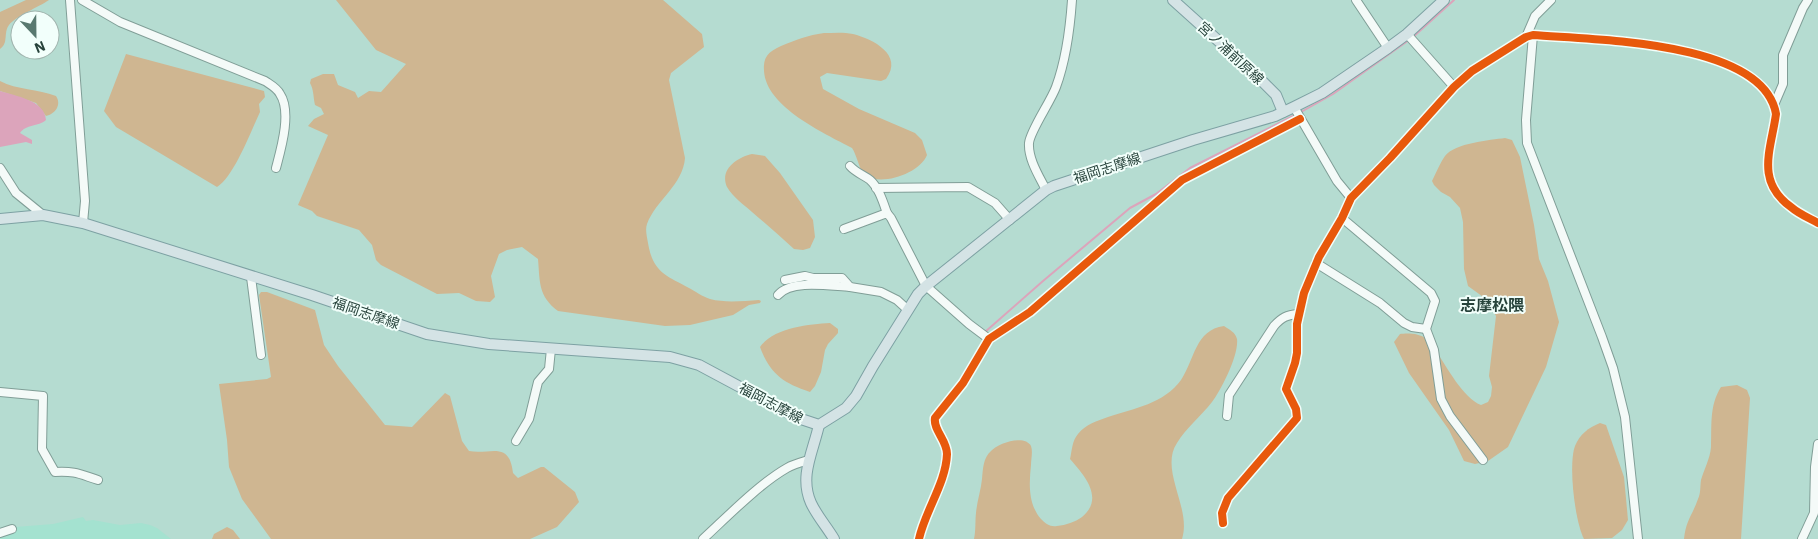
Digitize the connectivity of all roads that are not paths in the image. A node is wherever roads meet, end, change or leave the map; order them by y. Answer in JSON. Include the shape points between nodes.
{"nodes":[{"id":1,"x":70,"y":0,"type":"edge"},
{"id":2,"x":82,"y":0,"type":"edge"},
{"id":3,"x":1072,"y":0,"type":"edge"},
{"id":4,"x":1173,"y":0,"type":"edge"},
{"id":5,"x":1356,"y":0,"type":"edge"},
{"id":6,"x":1444,"y":0,"type":"edge"},
{"id":7,"x":1551,"y":0,"type":"edge"},
{"id":8,"x":1808,"y":0,"type":"edge"},
{"id":9,"x":1529,"y":36,"type":"junction"},
{"id":10,"x":1410,"y":38,"type":"junction"},
{"id":11,"x":1388,"y":48,"type":"junction"},
{"id":12,"x":1454,"y":87,"type":"junction"},
{"id":13,"x":1774,"y":106,"type":"junction"},
{"id":14,"x":1294,"y":107,"type":"junction"},
{"id":15,"x":1283,"y":112,"type":"junction"},
{"id":16,"x":1300,"y":118,"type":"junction"},
{"id":17,"x":850,"y":166,"type":"dead end"},
{"id":18,"x":0,"y":168,"type":"edge"},
{"id":19,"x":276,"y":168,"type":"dead end"},
{"id":20,"x":876,"y":188,"type":"junction"},
{"id":21,"x":1046,"y":190,"type":"junction"},
{"id":22,"x":1351,"y":198,"type":"junction"},
{"id":23,"x":886,"y":212,"type":"junction"},
{"id":24,"x":43,"y":215,"type":"junction"},
{"id":25,"x":1342,"y":218,"type":"junction"},
{"id":26,"x":0,"y":219,"type":"edge"},
{"id":27,"x":1010,"y":220,"type":"junction"},
{"id":28,"x":83,"y":223,"type":"junction"},
{"id":29,"x":1818,"y":224,"type":"edge"},
{"id":30,"x":844,"y":229,"type":"dead end"},
{"id":31,"x":1316,"y":263,"type":"junction"},
{"id":32,"x":251,"y":277,"type":"junction"},
{"id":33,"x":785,"y":280,"type":"dead end"},
{"id":34,"x":926,"y":286,"type":"junction"},
{"id":35,"x":850,"y":287,"type":"junction"},
{"id":36,"x":778,"y":295,"type":"dead end"},
{"id":37,"x":908,"y":310,"type":"junction"},
{"id":38,"x":1298,"y":314,"type":"junction"},
{"id":39,"x":1426,"y":329,"type":"junction"},
{"id":40,"x":989,"y":339,"type":"junction"},
{"id":41,"x":551,"y":349,"type":"junction"},
{"id":42,"x":261,"y":355,"type":"dead end"},
{"id":43,"x":0,"y":392,"type":"edge"},
{"id":44,"x":1227,"y":416,"type":"dead end"},
{"id":45,"x":819,"y":425,"type":"junction"},
{"id":46,"x":516,"y":440,"type":"dead end"},
{"id":47,"x":1818,"y":444,"type":"edge"},
{"id":48,"x":809,"y":460,"type":"junction"},
{"id":49,"x":1483,"y":460,"type":"dead end"},
{"id":50,"x":98,"y":480,"type":"dead end"},
{"id":51,"x":1223,"y":523,"type":"dead end"},
{"id":52,"x":12,"y":529,"type":"dead end"},
{"id":53,"x":0,"y":534,"type":"edge"},
{"id":54,"x":703,"y":539,"type":"edge"},
{"id":55,"x":834,"y":539,"type":"edge"},
{"id":56,"x":918,"y":539,"type":"edge"},
{"id":57,"x":1638,"y":539,"type":"edge"},
{"id":58,"x":1802,"y":539,"type":"edge"}],
"edges":[{"from":1,"to":28,"type":"street","via":[[85,202]]},
{"from":2,"to":19,"type":"street","via":[[120,22],[275,87],[284,102],[284,137]]},
{"from":3,"to":21,"type":"street","via":[[1067,45],[1056,88],[1029,145]]},
{"from":4,"to":15,"type":"main road","name":"宮ノ浦前原線","via":[[1276,95]]},
{"from":5,"to":11,"type":"street"},
{"from":6,"to":10,"type":"main road","name":"福岡志摩線"},
{"from":7,"to":9,"type":"street","via":[[1535,16]]},
{"from":8,"to":13,"type":"street","via":[[1783,55],[1783,84]]},
{"from":9,"to":12,"type":"street","via":[[1472,71]]},
{"from":9,"to":13,"type":"street","via":[[1630,43],[1702,56],[1752,79],[1768,93]]},
{"from":9,"to":57,"type":"street","via":[[1528,143],[1612,368],[1625,417]]},
{"from":10,"to":11,"type":"main road","name":"福岡志摩線"},
{"from":10,"to":12,"type":"street"},
{"from":11,"to":14,"type":"main road","name":"福岡志摩線","via":[[1322,93]]},
{"from":12,"to":22,"type":"street"},
{"from":13,"to":29,"type":"street","via":[[1776,114],[1767,161],[1768,176],[1784,202]]},
{"from":14,"to":15,"type":"main road","name":"福岡志摩線"},
{"from":14,"to":16,"type":"street"},
{"from":15,"to":21,"type":"main road","name":"福岡志摩線"},
{"from":16,"to":22,"type":"street","via":[[1337,181]]},
{"from":16,"to":40,"type":"street","via":[[1182,180],[1030,312]]},
{"from":17,"to":20,"type":"street"},
{"from":18,"to":24,"type":"street","via":[[16,193]]},
{"from":20,"to":23,"type":"street"},
{"from":20,"to":27,"type":"street","via":[[968,187],[995,204]]},
{"from":21,"to":27,"type":"main road","name":"福岡志摩線"},
{"from":22,"to":25,"type":"street"},
{"from":23,"to":30,"type":"street"},
{"from":23,"to":34,"type":"street"},
{"from":24,"to":26,"type":"main road","name":"福岡志摩線"},
{"from":24,"to":28,"type":"main road","name":"福岡志摩線"},
{"from":25,"to":31,"type":"street"},
{"from":25,"to":39,"type":"street","via":[[1431,293],[1435,301]]},
{"from":27,"to":34,"type":"main road","name":"福岡志摩線"},
{"from":28,"to":32,"type":"main road","name":"福岡志摩線"},
{"from":31,"to":38,"type":"street"},
{"from":31,"to":39,"type":"street","via":[[1380,303],[1404,323]]},
{"from":32,"to":41,"type":"main road","name":"福岡志摩線","via":[[427,334]]},
{"from":32,"to":42,"type":"street"},
{"from":33,"to":35,"type":"street","via":[[805,276],[838,277]]},
{"from":34,"to":37,"type":"main road","name":"福岡志摩線"},
{"from":34,"to":40,"type":"street"},
{"from":35,"to":36,"type":"street","via":[[803,285],[788,287]]},
{"from":35,"to":37,"type":"street","via":[[881,292]]},
{"from":37,"to":45,"type":"main road","name":"福岡志摩線","via":[[856,396],[846,408]]},
{"from":38,"to":44,"type":"street","via":[[1287,315],[1274,326],[1230,395]]},
{"from":38,"to":51,"type":"street","via":[[1297,353],[1286,389],[1296,409],[1296,418],[1228,498],[1222,513]]},
{"from":39,"to":49,"type":"street","via":[[1434,350],[1445,408]]},
{"from":40,"to":56,"type":"street","via":[[963,383],[934,418],[946,445],[946,462]]},
{"from":41,"to":45,"type":"main road","name":"福岡志摩線","via":[[670,357],[699,365],[798,418]]},
{"from":41,"to":46,"type":"street","via":[[549,369],[538,382],[529,419]]},
{"from":43,"to":50,"type":"street","via":[[43,396],[42,449],[55,472],[70,471]]},
{"from":45,"to":48,"type":"main road"},
{"from":47,"to":58,"type":"street","via":[[1814,513]]},
{"from":48,"to":54,"type":"street","via":[[777,474]]},
{"from":48,"to":55,"type":"main road","via":[[805,475],[807,490]]},
{"from":52,"to":53,"type":"street"}]}
